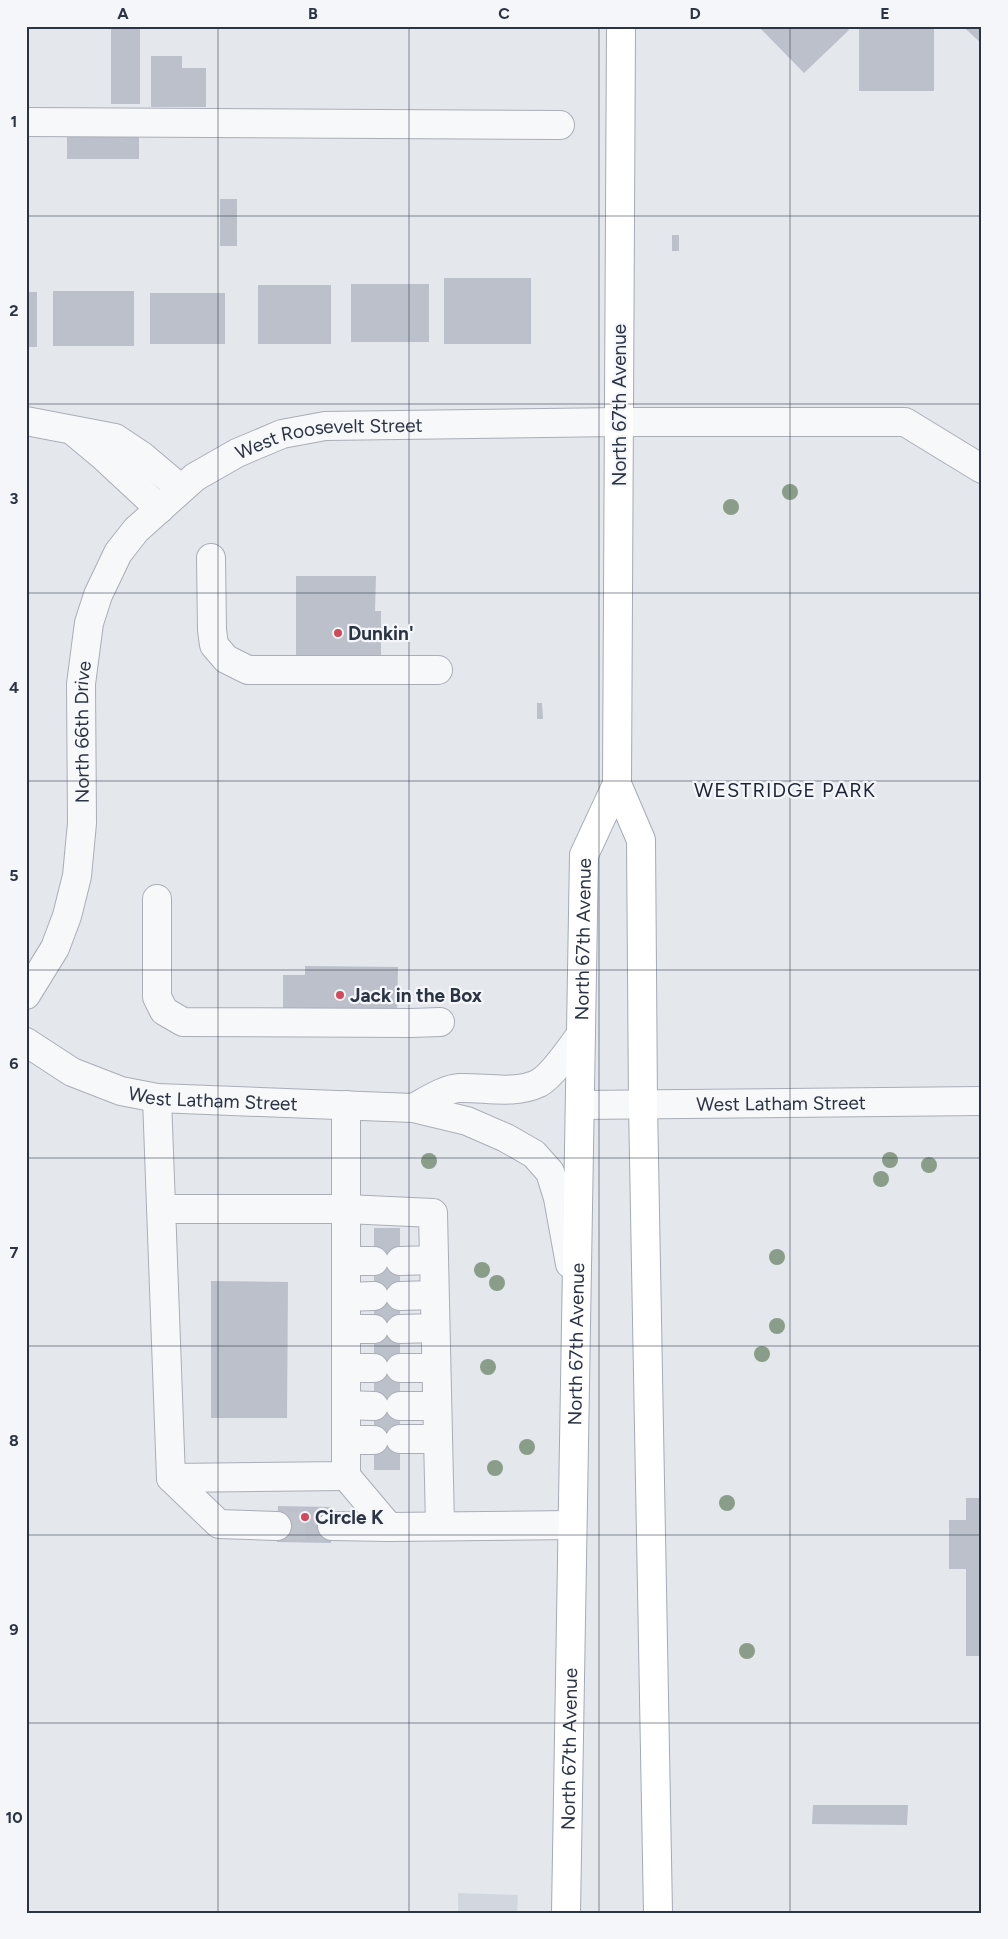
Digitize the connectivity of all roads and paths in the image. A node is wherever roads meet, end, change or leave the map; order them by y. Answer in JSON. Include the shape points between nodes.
{"nodes":[{"id":1,"x":621,"y":26,"type":"edge"},
{"id":2,"x":26,"y":122,"type":"edge"},
{"id":3,"x":560,"y":125,"type":"dead end"},
{"id":4,"x":26,"y":421,"type":"edge"},
{"id":5,"x":618,"y":422,"type":"junction"},
{"id":6,"x":72,"y":430,"type":"junction"},
{"id":7,"x":982,"y":468,"type":"edge"},
{"id":8,"x":181,"y":489,"type":"junction"},
{"id":9,"x":160,"y":509,"type":"junction"},
{"id":10,"x":211,"y":558,"type":"dead end"},
{"id":11,"x":438,"y":670,"type":"dead end"},
{"id":12,"x":617,"y":784,"type":"junction"},
{"id":13,"x":157,"y":899,"type":"dead end"},
{"id":14,"x":26,"y":995,"type":"edge"},
{"id":15,"x":440,"y":1022,"type":"dead end"},
{"id":16,"x":581,"y":1034,"type":"junction"},
{"id":17,"x":26,"y":1042,"type":"edge"},
{"id":18,"x":157,"y":1098,"type":"junction"},
{"id":19,"x":982,"y":1101,"type":"edge"},
{"id":20,"x":643,"y":1104,"type":"junction"},
{"id":21,"x":346,"y":1105,"type":"junction"},
{"id":22,"x":580,"y":1105,"type":"junction"},
{"id":23,"x":413,"y":1108,"type":"junction"},
{"id":24,"x":161,"y":1209,"type":"junction"},
{"id":25,"x":346,"y":1209,"type":"junction"},
{"id":26,"x":434,"y":1260,"type":"junction"},
{"id":27,"x":346,"y":1261,"type":"junction"},
{"id":28,"x":434,"y":1295,"type":"junction"},
{"id":29,"x":346,"y":1297,"type":"junction"},
{"id":30,"x":577,"y":1308,"type":"junction"},
{"id":31,"x":435,"y":1328,"type":"junction"},
{"id":32,"x":346,"y":1329,"type":"junction"},
{"id":33,"x":346,"y":1368,"type":"junction"},
{"id":34,"x":436,"y":1368,"type":"junction"},
{"id":35,"x":346,"y":1405,"type":"junction"},
{"id":36,"x":436,"y":1406,"type":"junction"},
{"id":37,"x":437,"y":1439,"type":"junction"},
{"id":38,"x":346,"y":1440,"type":"junction"},
{"id":39,"x":346,"y":1476,"type":"junction"},
{"id":40,"x":171,"y":1478,"type":"junction"},
{"id":41,"x":440,"y":1525,"type":"junction"},
{"id":42,"x":572,"y":1525,"type":"junction"},
{"id":43,"x":277,"y":1526,"type":"tunnel mouth"},
{"id":44,"x":332,"y":1526,"type":"tunnel mouth"},
{"id":45,"x":389,"y":1527,"type":"junction"},
{"id":46,"x":566,"y":1913,"type":"edge"},
{"id":47,"x":658,"y":1913,"type":"edge"}],
"edges":[{"from":1,"to":5,"type":"main road","name":"North 67th Avenue"},
{"from":2,"to":3,"type":"street"},
{"from":4,"to":6,"type":"street"},
{"from":5,"to":7,"type":"street","name":"West Roosevelt Street","via":[[905,422]]},
{"from":5,"to":8,"type":"street","name":"West Roosevelt Street","via":[[325,426],[282,434],[238,453],[195,477]]},
{"from":5,"to":12,"type":"main road","name":"North 67th Avenue"},
{"from":6,"to":8,"type":"street","via":[[115,438]]},
{"from":6,"to":9,"type":"street"},
{"from":8,"to":9,"type":"street","name":"North 66th Drive"},
{"from":9,"to":14,"type":"street","name":"North 66th Drive","via":[[136,530],[118,553],[89,622],[81,684],[82,823],[77,876],[55,948]]},
{"from":10,"to":11,"type":"street","via":[[214,645],[226,659],[238,666],[248,670]]},
{"from":12,"to":16,"type":"main road","name":"North 67th Avenue","via":[[584,856]]},
{"from":12,"to":20,"type":"main road","name":"North 67th Avenue","via":[[641,840]]},
{"from":13,"to":15,"type":"street","via":[[157,997],[164,1011],[183,1022]]},
{"from":16,"to":22,"type":"main road","name":"North 67th Avenue"},
{"from":16,"to":23,"type":"street","name":"West Latham Street","via":[[540,1082],[507,1090],[452,1090]]},
{"from":17,"to":18,"type":"street","name":"West Latham Street","via":[[72,1072],[121,1091]]},
{"from":18,"to":21,"type":"street","name":"West Latham Street"},
{"from":18,"to":24,"type":"street"},
{"from":19,"to":20,"type":"street","name":"West Latham Street"},
{"from":20,"to":22,"type":"street","name":"West Latham Street"},
{"from":20,"to":47,"type":"main road","name":"North 67th Avenue"},
{"from":21,"to":23,"type":"street","name":"West Latham Street"},
{"from":21,"to":25,"type":"street"},
{"from":22,"to":30,"type":"main road","name":"North 67th Avenue"},
{"from":23,"to":30,"type":"street","name":"West Latham Street","via":[[467,1121],[506,1138],[534,1154],[550,1172],[560,1206]]},
{"from":24,"to":25,"type":"street"},
{"from":24,"to":40,"type":"street"},
{"from":25,"to":26,"type":"street","via":[[433,1213]]},
{"from":25,"to":27,"type":"street"},
{"from":26,"to":27,"type":"street"},
{"from":26,"to":28,"type":"street"},
{"from":27,"to":29,"type":"street"},
{"from":28,"to":29,"type":"street"},
{"from":28,"to":31,"type":"street"},
{"from":29,"to":32,"type":"street"},
{"from":30,"to":42,"type":"main road","name":"North 67th Avenue"},
{"from":31,"to":32,"type":"street"},
{"from":31,"to":34,"type":"street"},
{"from":32,"to":33,"type":"street"},
{"from":33,"to":34,"type":"street"},
{"from":33,"to":35,"type":"street"},
{"from":34,"to":36,"type":"street"},
{"from":35,"to":36,"type":"street"},
{"from":35,"to":38,"type":"street"},
{"from":36,"to":37,"type":"street"},
{"from":37,"to":38,"type":"street"},
{"from":37,"to":41,"type":"street"},
{"from":38,"to":39,"type":"street"},
{"from":39,"to":40,"type":"street"},
{"from":39,"to":45,"type":"street"},
{"from":40,"to":43,"type":"street","via":[[219,1524]]},
{"from":41,"to":42,"type":"street"},
{"from":41,"to":45,"type":"street"},
{"from":42,"to":46,"type":"main road","name":"North 67th Avenue"},
{"from":44,"to":45,"type":"street"}]}
